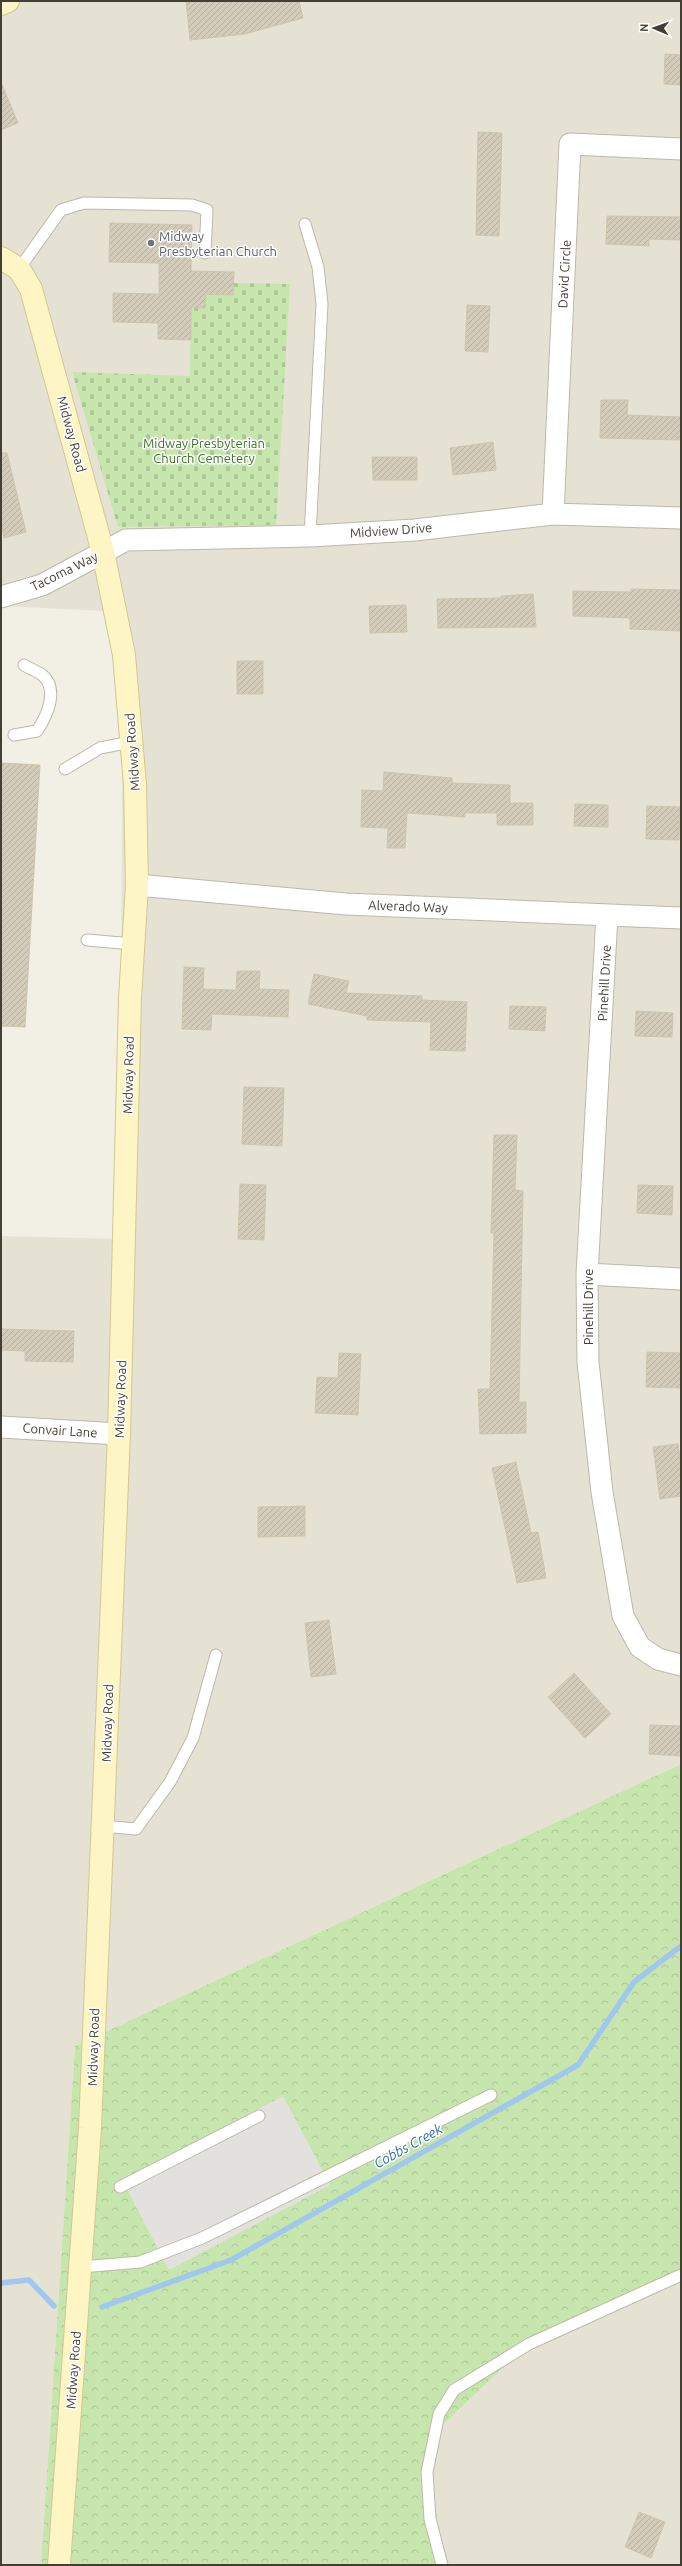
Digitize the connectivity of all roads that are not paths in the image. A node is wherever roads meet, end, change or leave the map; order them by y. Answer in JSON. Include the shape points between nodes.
{"nodes":[{"id":1,"x":8,"y":1,"type":"edge"},
{"id":2,"x":1,"y":4,"type":"edge"},
{"id":3,"x":681,"y":150,"type":"edge"},
{"id":4,"x":305,"y":224,"type":"dead end"},
{"id":5,"x":206,"y":253,"type":"dead end"},
{"id":6,"x":10,"y":263,"type":"edge"},
{"id":7,"x":553,"y":514,"type":"junction"},
{"id":8,"x":681,"y":518,"type":"edge"},
{"id":9,"x":310,"y":536,"type":"junction"},
{"id":10,"x":103,"y":552,"type":"junction"},
{"id":11,"x":1,"y":597,"type":"edge"},
{"id":12,"x":24,"y":666,"type":"dead end"},
{"id":13,"x":14,"y":735,"type":"dead end"},
{"id":14,"x":131,"y":742,"type":"junction"},
{"id":15,"x":65,"y":769,"type":"dead end"},
{"id":16,"x":136,"y":885,"type":"junction"},
{"id":17,"x":607,"y":915,"type":"junction"},
{"id":18,"x":681,"y":918,"type":"edge"},
{"id":19,"x":87,"y":940,"type":"dead end"},
{"id":20,"x":133,"y":944,"type":"junction"},
{"id":21,"x":588,"y":1274,"type":"junction"},
{"id":22,"x":681,"y":1279,"type":"edge"},
{"id":23,"x":1,"y":1427,"type":"edge"},
{"id":24,"x":119,"y":1434,"type":"junction"},
{"id":25,"x":216,"y":1655,"type":"dead end"},
{"id":26,"x":681,"y":1664,"type":"edge"},
{"id":27,"x":102,"y":1826,"type":"junction"},
{"id":28,"x":491,"y":2094,"type":"dead end"},
{"id":29,"x":259,"y":2116,"type":"dead end"},
{"id":30,"x":120,"y":2187,"type":"dead end"},
{"id":31,"x":81,"y":2267,"type":"junction"},
{"id":32,"x":681,"y":2275,"type":"edge"},
{"id":33,"x":59,"y":2565,"type":"edge"},
{"id":34,"x":442,"y":2565,"type":"edge"}],
"edges":[{"from":1,"to":2,"type":"street"},
{"from":3,"to":7,"type":"street","name":"David Circle","via":[[570,144]]},
{"from":4,"to":9,"type":"lane","via":[[318,267],[322,304]]},
{"from":5,"to":6,"type":"lane","via":[[207,210],[192,205],[84,203],[61,210]]},
{"from":6,"to":10,"type":"street","name":"Midway Road","via":[[31,289]]},
{"from":7,"to":8,"type":"street","name":"Midview Drive"},
{"from":7,"to":9,"type":"street","name":"Midview Drive","via":[[415,530]]},
{"from":9,"to":10,"type":"street","name":"Midview Drive","via":[[126,540]]},
{"from":10,"to":11,"type":"street","name":"Tacoma Way","via":[[42,585]]},
{"from":10,"to":14,"type":"street","name":"Midway Road","via":[[124,655]]},
{"from":12,"to":13,"type":"lane","via":[[42,675],[51,690],[47,717],[37,731]]},
{"from":14,"to":15,"type":"lane","via":[[100,748]]},
{"from":14,"to":16,"type":"street","name":"Midway Road","via":[[135,785]]},
{"from":16,"to":17,"type":"street","name":"Alverado Way","via":[[346,904]]},
{"from":16,"to":20,"type":"street","name":"Midway Road"},
{"from":17,"to":18,"type":"street","name":"Alverado Way"},
{"from":17,"to":21,"type":"street","name":"Pinehill Drive"},
{"from":19,"to":20,"type":"lane"},
{"from":20,"to":24,"type":"street","name":"Midway Road"},
{"from":21,"to":22,"type":"street"},
{"from":21,"to":26,"type":"street","name":"Pinehill Drive","via":[[588,1362],[602,1492],[623,1616],[640,1647],[658,1659]]},
{"from":23,"to":24,"type":"street","name":"Convair Lane"},
{"from":24,"to":27,"type":"street","name":"Midway Road"},
{"from":25,"to":27,"type":"lane","via":[[193,1738],[170,1782],[136,1829]]},
{"from":27,"to":31,"type":"street","name":"Midway Road","via":[[90,2128]]},
{"from":28,"to":31,"type":"lane","via":[[202,2238],[140,2262]]},
{"from":29,"to":30,"type":"lane"},
{"from":31,"to":33,"type":"street","name":"Midway Road"},
{"from":32,"to":34,"type":"lane","via":[[529,2344],[454,2390],[439,2414],[427,2472],[430,2518]]}]}
